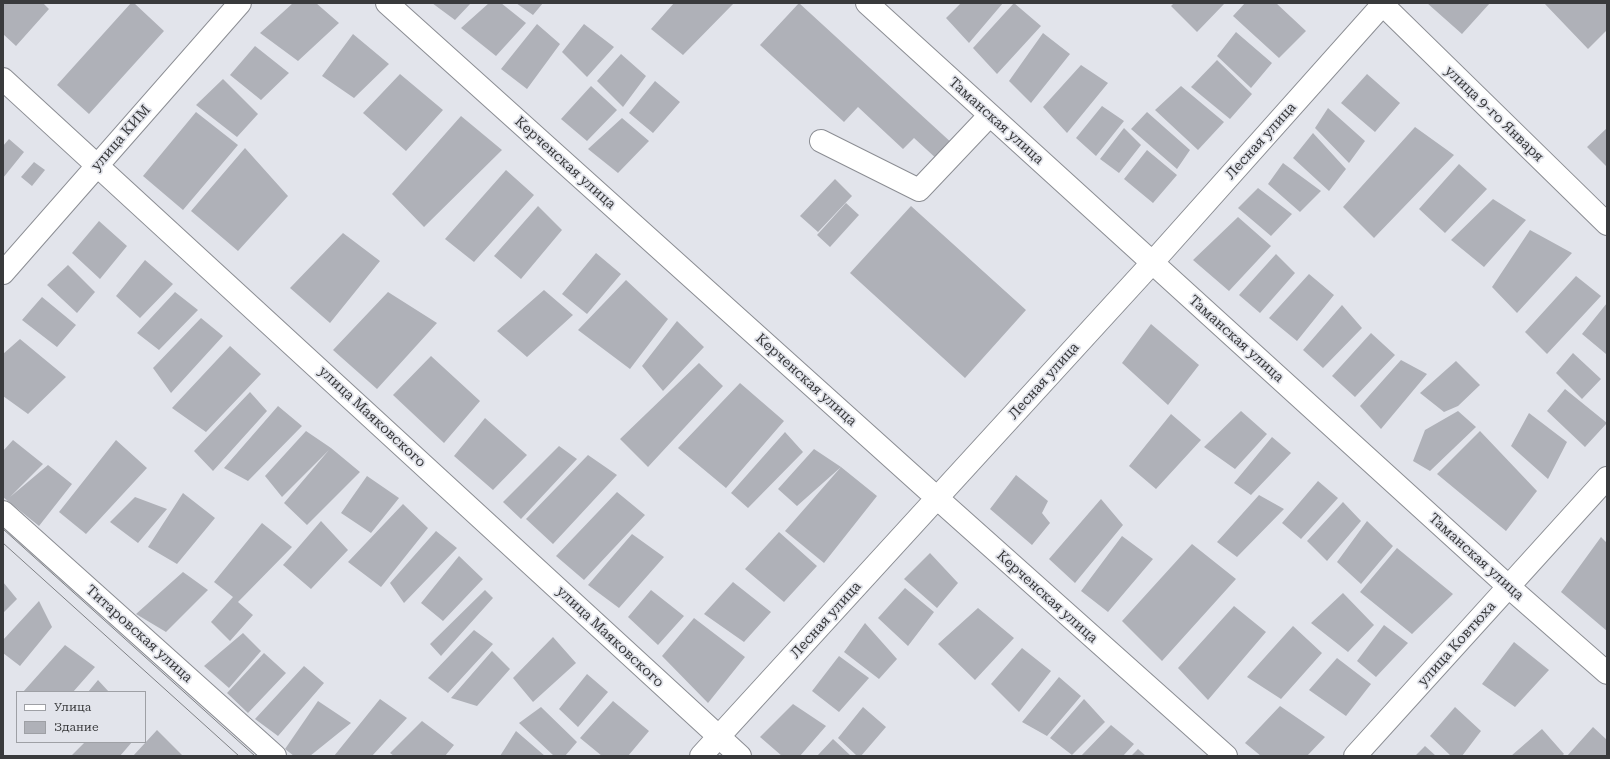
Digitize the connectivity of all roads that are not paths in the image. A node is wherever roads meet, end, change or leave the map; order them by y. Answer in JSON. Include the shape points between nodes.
{"nodes":[{"id":1,"x":240,"y":3,"type":"edge"},
{"id":2,"x":387,"y":3,"type":"edge"},
{"id":3,"x":867,"y":3,"type":"edge"},
{"id":4,"x":1383,"y":4,"type":"edge"},
{"id":5,"x":3,"y":79,"type":"edge"},
{"id":6,"x":990,"y":115,"type":"junction"},
{"id":7,"x":821,"y":141,"type":"dead end"},
{"id":8,"x":98,"y":165,"type":"junction"},
{"id":9,"x":1607,"y":224,"type":"edge"},
{"id":10,"x":1152,"y":263,"type":"junction"},
{"id":11,"x":3,"y":273,"type":"edge"},
{"id":12,"x":1607,"y":478,"type":"edge"},
{"id":13,"x":937,"y":498,"type":"junction"},
{"id":14,"x":3,"y":512,"type":"edge"},
{"id":15,"x":1509,"y":588,"type":"junction"},
{"id":16,"x":1607,"y":673,"type":"edge"},
{"id":17,"x":719,"y":737,"type":"junction"},
{"id":18,"x":275,"y":756,"type":"edge"},
{"id":19,"x":701,"y":756,"type":"edge"},
{"id":20,"x":740,"y":756,"type":"edge"},
{"id":21,"x":1226,"y":756,"type":"edge"},
{"id":22,"x":1355,"y":756,"type":"edge"}],
"edges":[{"from":1,"to":8,"type":"street","name":"улица КИМ"},
{"from":2,"to":13,"type":"street","name":"Керченская улица"},
{"from":3,"to":6,"type":"street","name":"Таманская улица"},
{"from":4,"to":9,"type":"street","name":"улица 9-го Января"},
{"from":4,"to":10,"type":"street","name":"Лесная улица"},
{"from":5,"to":8,"type":"street","name":"улица Маяковского"},
{"from":6,"to":7,"type":"street","via":[[919,190]]},
{"from":6,"to":10,"type":"street","name":"Таманская улица"},
{"from":8,"to":11,"type":"street","name":"улица КИМ"},
{"from":8,"to":17,"type":"street","name":"улица Маяковского"},
{"from":10,"to":13,"type":"street","name":"Лесная улица"},
{"from":10,"to":15,"type":"street","name":"Таманская улица"},
{"from":12,"to":15,"type":"street","name":"улица Ковтюха"},
{"from":13,"to":17,"type":"street","name":"Лесная улица"},
{"from":13,"to":21,"type":"street","name":"Керченская улица"},
{"from":14,"to":18,"type":"street","name":"Титаровская улица"},
{"from":15,"to":16,"type":"street","name":"Таманская улица"},
{"from":15,"to":22,"type":"street","name":"улица Ковтюха"},
{"from":17,"to":19,"type":"street","name":"Лесная улица"},
{"from":17,"to":20,"type":"street","name":"улица Маяковского"}]}
